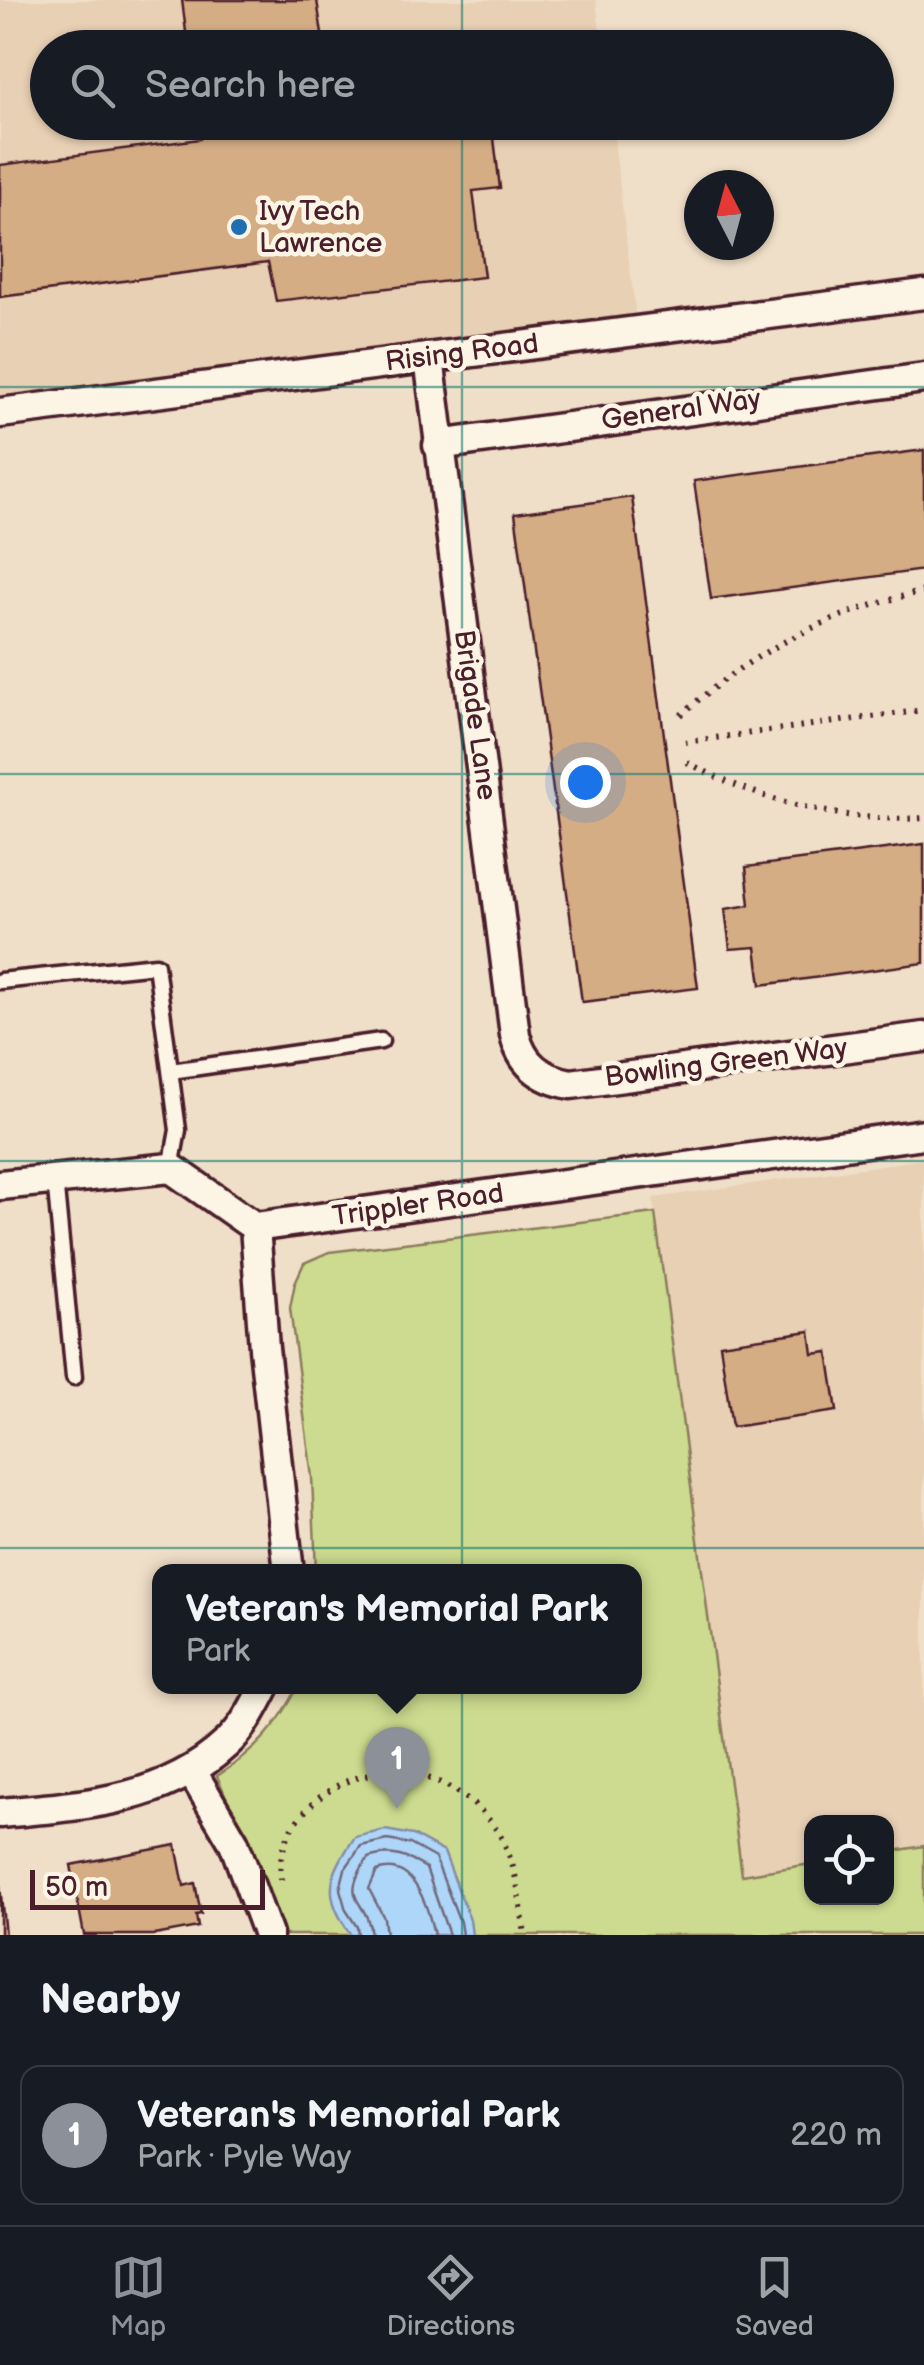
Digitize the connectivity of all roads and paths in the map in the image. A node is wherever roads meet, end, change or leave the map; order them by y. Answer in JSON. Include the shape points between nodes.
{"nodes":[{"id":1,"x":924,"y":294,"type":"edge"},
{"id":2,"x":429,"y":358,"type":"junction"},
{"id":3,"x":924,"y":378,"type":"edge"},
{"id":4,"x":0,"y":413,"type":"edge"},
{"id":5,"x":438,"y":445,"type":"junction"},
{"id":6,"x":924,"y":591,"type":"edge"},
{"id":7,"x":924,"y":710,"type":"edge"},
{"id":8,"x":681,"y":715,"type":"dead end"},
{"id":9,"x":684,"y":742,"type":"dead end"},
{"id":10,"x":687,"y":762,"type":"dead end"},
{"id":11,"x":924,"y":818,"type":"edge"},
{"id":12,"x":0,"y":981,"type":"edge"},
{"id":13,"x":924,"y":1037,"type":"edge"},
{"id":14,"x":382,"y":1041,"type":"dead end"},
{"id":15,"x":533,"y":1068,"type":"joint"},
{"id":16,"x":170,"y":1072,"type":"junction"},
{"id":17,"x":924,"y":1134,"type":"edge"},
{"id":18,"x":170,"y":1168,"type":"junction"},
{"id":19,"x":54,"y":1180,"type":"junction"},
{"id":20,"x":0,"y":1185,"type":"edge"},
{"id":21,"x":255,"y":1227,"type":"junction"},
{"id":22,"x":74,"y":1377,"type":"dead end"},
{"id":23,"x":288,"y":1564,"type":"edge"},
{"id":24,"x":261,"y":1694,"type":"edge"},
{"id":25,"x":191,"y":1770,"type":"junction"},
{"id":26,"x":0,"y":1813,"type":"edge"},
{"id":27,"x":281,"y":1885,"type":"dead end"},
{"id":28,"x":268,"y":1935,"type":"edge"},
{"id":29,"x":524,"y":1935,"type":"edge"}],
"edges":[{"from":1,"to":2,"type":"street","name":"Rising Road"},
{"from":2,"to":4,"type":"street","name":"Rising Road"},
{"from":2,"to":5,"type":"street","name":"Brigade Lane"},
{"from":3,"to":5,"type":"street","name":"General Way"},
{"from":5,"to":15,"type":"street","name":"Brigade Lane","via":[[516,1042]]},
{"from":6,"to":8,"type":"path","via":[[808,628],[745,663]]},
{"from":7,"to":9,"type":"path"},
{"from":10,"to":11,"type":"path","via":[[794,804],[860,818]]},
{"from":12,"to":16,"type":"lane","via":[[156,964]]},
{"from":13,"to":15,"type":"street","name":"Bowling Green Way","via":[[571,1084]]},
{"from":14,"to":16,"type":"lane"},
{"from":16,"to":18,"type":"lane","via":[[178,1130]]},
{"from":17,"to":21,"type":"street","name":"Trippler Road"},
{"from":18,"to":19,"type":"street"},
{"from":18,"to":21,"type":"street"},
{"from":19,"to":20,"type":"street"},
{"from":19,"to":22,"type":"lane"},
{"from":21,"to":23,"type":"street"},
{"from":24,"to":25,"type":"street","via":[[226,1744]]},
{"from":25,"to":26,"type":"street","via":[[134,1796]]},
{"from":25,"to":28,"type":"street","via":[[234,1842]]},
{"from":27,"to":29,"type":"path","via":[[284,1845],[314,1802],[338,1784],[378,1771],[408,1773],[440,1782],[472,1802],[496,1828],[517,1882]]}]}
